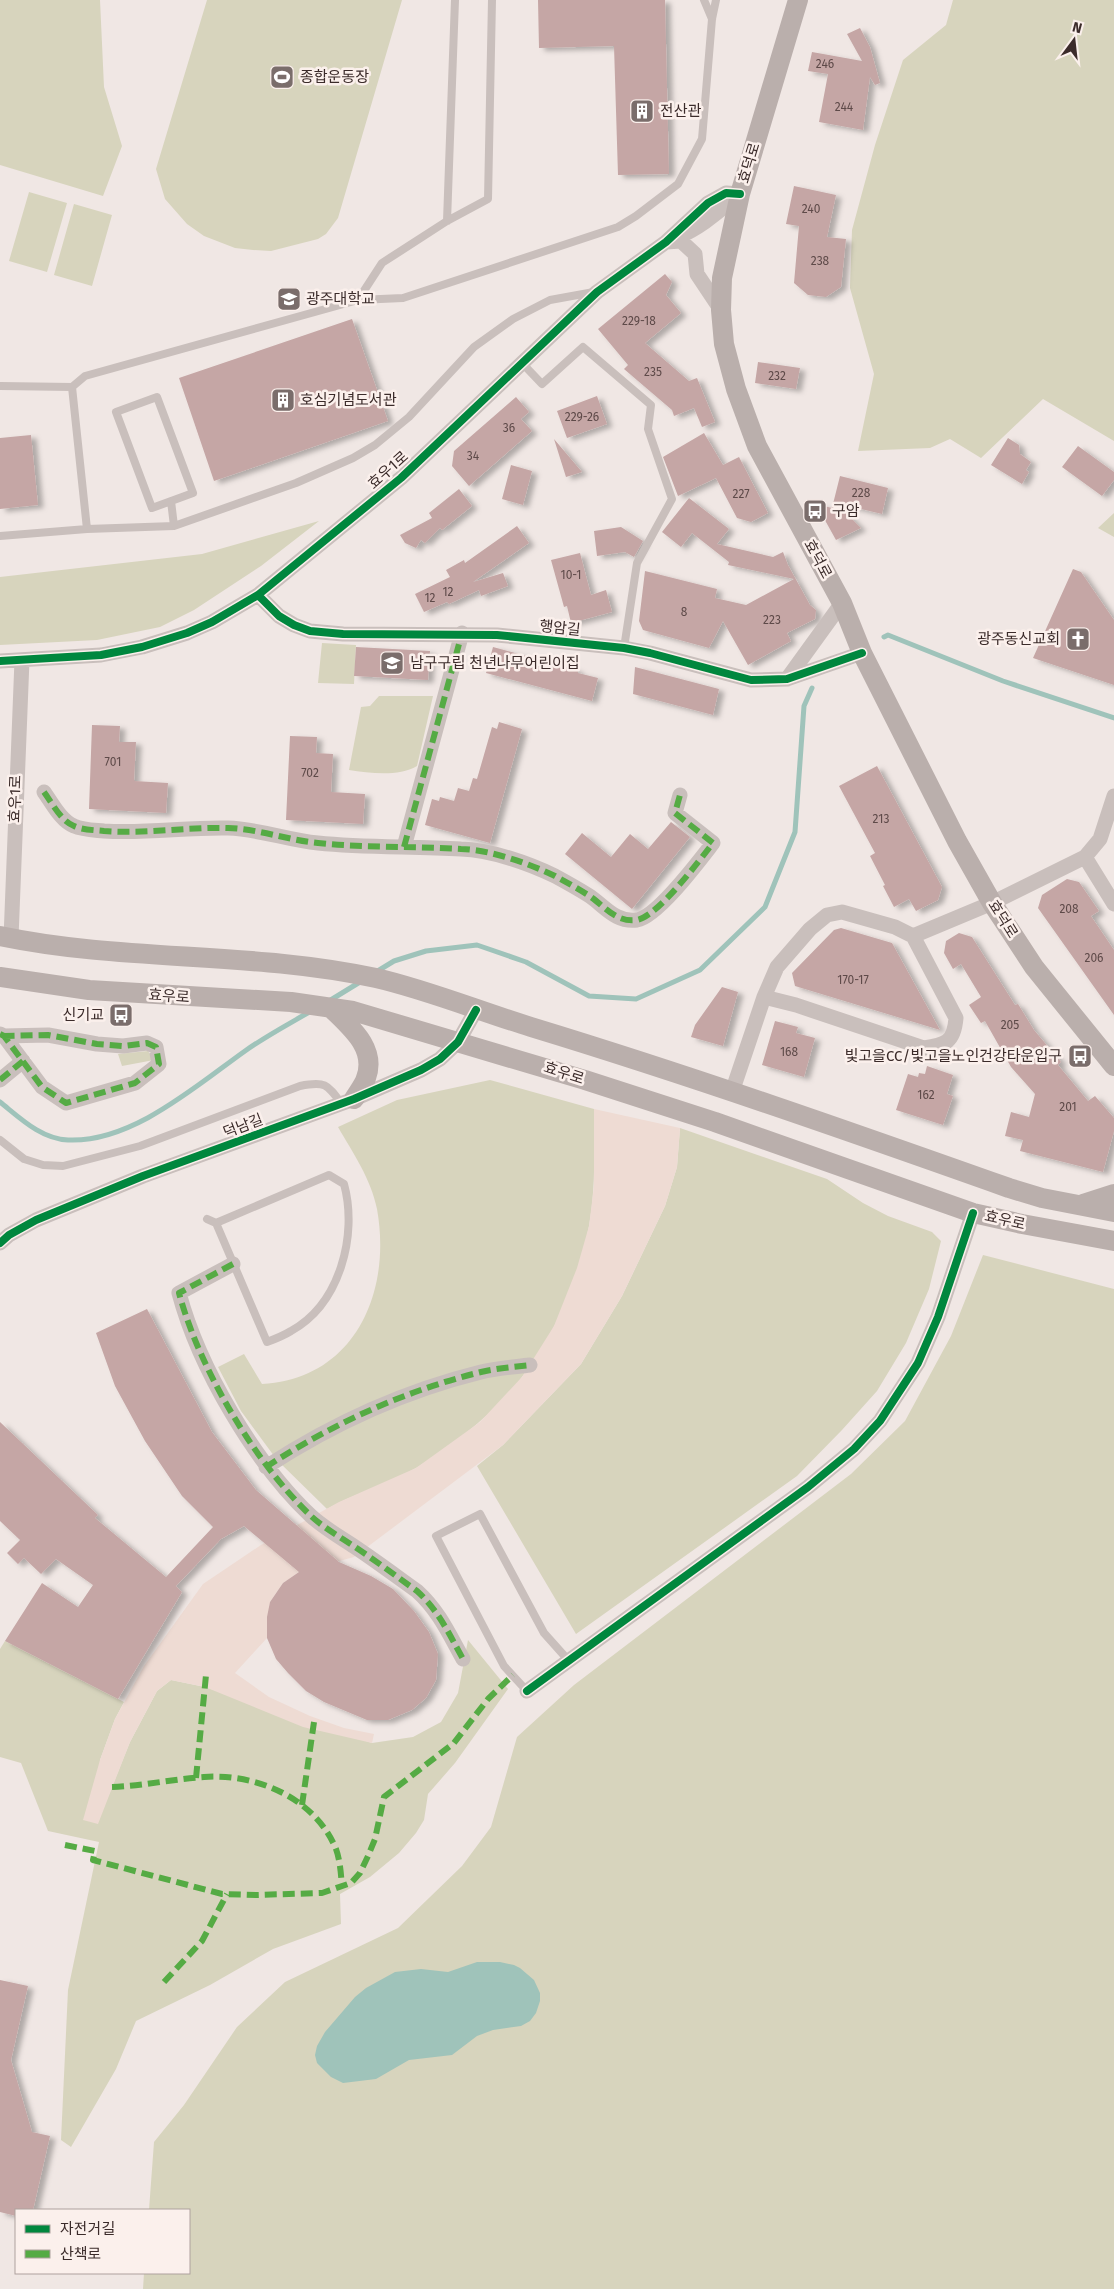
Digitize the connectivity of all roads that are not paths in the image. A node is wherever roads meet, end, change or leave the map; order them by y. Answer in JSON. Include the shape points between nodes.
{"nodes":[{"id":1,"x":455,"y":0,"type":"edge"},
{"id":2,"x":492,"y":0,"type":"edge"},
{"id":3,"x":704,"y":0,"type":"edge"},
{"id":4,"x":716,"y":0,"type":"edge"},
{"id":5,"x":798,"y":0,"type":"edge"},
{"id":6,"x":712,"y":19,"type":"junction"},
{"id":7,"x":740,"y":194,"type":"junction"},
{"id":8,"x":448,"y":221,"type":"junction"},
{"id":9,"x":666,"y":242,"type":"junction"},
{"id":10,"x":597,"y":292,"type":"junction"},
{"id":11,"x":358,"y":300,"type":"junction"},
{"id":12,"x":721,"y":310,"type":"junction"},
{"id":13,"x":522,"y":363,"type":"junction"},
{"id":14,"x":0,"y":386,"type":"edge"},
{"id":15,"x":72,"y":387,"type":"junction"},
{"id":16,"x":171,"y":501,"type":"junction"},
{"id":17,"x":174,"y":526,"type":"junction"},
{"id":18,"x":87,"y":529,"type":"junction"},
{"id":19,"x":0,"y":536,"type":"edge"},
{"id":20,"x":258,"y":595,"type":"junction"},
{"id":21,"x":842,"y":603,"type":"junction"},
{"id":22,"x":462,"y":633,"type":"junction"},
{"id":23,"x":624,"y":648,"type":"junction"},
{"id":24,"x":862,"y":653,"type":"junction"},
{"id":25,"x":0,"y":660,"type":"edge"},
{"id":26,"x":22,"y":660,"type":"junction"},
{"id":27,"x":787,"y":679,"type":"junction"},
{"id":28,"x":44,"y":792,"type":"dead end"},
{"id":29,"x":680,"y":795,"type":"dead end"},
{"id":30,"x":1114,"y":796,"type":"edge"},
{"id":31,"x":404,"y":847,"type":"junction"},
{"id":32,"x":1086,"y":857,"type":"junction"},
{"id":33,"x":992,"y":903,"type":"junction"},
{"id":34,"x":1114,"y":904,"type":"edge"},
{"id":35,"x":913,"y":936,"type":"junction"},
{"id":36,"x":6,"y":937,"type":"edge"},
{"id":37,"x":0,"y":977,"type":"edge"},
{"id":38,"x":764,"y":997,"type":"junction"},
{"id":39,"x":332,"y":1008,"type":"junction"},
{"id":40,"x":476,"y":1010,"type":"junction"},
{"id":41,"x":2,"y":1035,"type":"edge"},
{"id":42,"x":458,"y":1042,"type":"junction"},
{"id":43,"x":23,"y":1061,"type":"junction"},
{"id":44,"x":1114,"y":1066,"type":"edge"},
{"id":45,"x":0,"y":1080,"type":"edge"},
{"id":46,"x":732,"y":1092,"type":"junction"},
{"id":47,"x":347,"y":1101,"type":"junction"},
{"id":48,"x":0,"y":1140,"type":"edge"},
{"id":49,"x":1114,"y":1194,"type":"edge"},
{"id":50,"x":1078,"y":1205,"type":"junction"},
{"id":51,"x":973,"y":1212,"type":"junction"},
{"id":52,"x":1114,"y":1212,"type":"edge"},
{"id":53,"x":207,"y":1219,"type":"dead end"},
{"id":54,"x":216,"y":1223,"type":"junction"},
{"id":55,"x":1114,"y":1240,"type":"edge"},
{"id":56,"x":0,"y":1243,"type":"edge"},
{"id":57,"x":233,"y":1264,"type":"junction"},
{"id":58,"x":530,"y":1364,"type":"dead end"},
{"id":59,"x":266,"y":1467,"type":"junction"},
{"id":60,"x":463,"y":1659,"type":"dead end"},
{"id":61,"x":569,"y":1662,"type":"junction"},
{"id":62,"x":527,"y":1691,"type":"joint"}],
"edges":[{"from":1,"to":8,"type":"lane"},
{"from":2,"to":8,"type":"lane","via":[[488,198]]},
{"from":3,"to":6,"type":"lane"},
{"from":4,"to":6,"type":"lane"},
{"from":5,"to":7,"type":"main road","name":"효덕로"},
{"from":6,"to":11,"type":"lane","via":[[702,139],[678,184],[618,227],[403,298]]},
{"from":7,"to":9,"type":"street","name":"효우1로","via":[[726,193],[708,203]]},
{"from":7,"to":12,"type":"main road","name":"효덕로","via":[[722,278]]},
{"from":8,"to":11,"type":"lane","via":[[382,264]]},
{"from":9,"to":10,"type":"street","name":"효우1로"},
{"from":9,"to":12,"type":"street","via":[[681,241],[694,254],[698,274]]},
{"from":10,"to":13,"type":"street","name":"효우1로"},
{"from":10,"to":17,"type":"lane","via":[[550,300],[513,319],[474,347],[409,417],[353,458],[296,483]]},
{"from":11,"to":15,"type":"lane","via":[[86,376]]},
{"from":12,"to":21,"type":"main road","name":"효덕로","via":[[724,344],[731,371],[757,446]]},
{"from":13,"to":20,"type":"street","name":"효우1로","via":[[401,478]]},
{"from":13,"to":23,"type":"lane","via":[[542,384],[583,347],[651,404],[648,428],[672,499],[637,563]]},
{"from":14,"to":15,"type":"lane"},
{"from":15,"to":18,"type":"lane"},
{"from":16,"to":16,"type":"lane","via":[[193,493],[157,397],[116,412],[152,508]]},
{"from":16,"to":17,"type":"lane"},
{"from":17,"to":18,"type":"lane"},
{"from":18,"to":19,"type":"lane"},
{"from":20,"to":22,"type":"street","name":"행암길","via":[[279,616],[310,631],[343,634]]},
{"from":20,"to":26,"type":"street","name":"효우1로","via":[[212,622],[142,647],[101,655]]},
{"from":21,"to":24,"type":"main road","name":"효덕로"},
{"from":21,"to":27,"type":"street"},
{"from":22,"to":23,"type":"street","name":"행암길"},
{"from":22,"to":31,"type":"street"},
{"from":23,"to":27,"type":"street","name":"행암길","via":[[751,680]]},
{"from":24,"to":27,"type":"street","name":"행암길"},
{"from":24,"to":33,"type":"main road","name":"효덕로"},
{"from":25,"to":26,"type":"street","name":"효우1로"},
{"from":26,"to":36,"type":"street","name":"효우1로"},
{"from":28,"to":31,"type":"street","via":[[73,826],[87,829],[117,832],[228,828],[258,830],[335,845]]},
{"from":29,"to":31,"type":"street","via":[[675,813],[714,844],[673,891],[638,920],[614,916],[590,896],[524,863],[464,849]]},
{"from":30,"to":32,"type":"street","via":[[1100,839]]},
{"from":32,"to":33,"type":"street"},
{"from":32,"to":34,"type":"street"},
{"from":33,"to":35,"type":"street"},
{"from":33,"to":44,"type":"main road","name":"효덕로","via":[[1034,967]]},
{"from":35,"to":38,"type":"street","via":[[895,927],[842,912],[827,915],[810,929],[778,967]]},
{"from":35,"to":38,"type":"street","via":[[956,1018],[954,1033],[943,1046],[924,1048]]},
{"from":36,"to":40,"type":"main road","name":"효우로","via":[[105,952],[311,968],[375,978]]},
{"from":37,"to":39,"type":"main road","name":"효우로","via":[[89,990],[291,1002]]},
{"from":38,"to":46,"type":"street"},
{"from":39,"to":42,"type":"main road","name":"효우로","via":[[394,1022]]},
{"from":39,"to":47,"type":"main road","via":[[360,1038],[369,1057],[366,1079]]},
{"from":40,"to":42,"type":"street","name":"덕남길"},
{"from":40,"to":46,"type":"main road","name":"효우로"},
{"from":41,"to":43,"type":"street"},
{"from":41,"to":43,"type":"street","via":[[48,1035],[123,1046],[147,1044],[156,1047],[159,1064],[135,1083],[66,1103],[42,1087]]},
{"from":42,"to":47,"type":"street","name":"덕남길","via":[[440,1059],[421,1070]]},
{"from":42,"to":51,"type":"main road","name":"효우로","via":[[715,1122]]},
{"from":43,"to":45,"type":"street"},
{"from":46,"to":50,"type":"main road","name":"효우로","via":[[1009,1188]]},
{"from":47,"to":48,"type":"lane","via":[[323,1084],[300,1086],[140,1146],[63,1166],[43,1165],[24,1159]]},
{"from":47,"to":56,"type":"street","name":"덕남길","via":[[143,1176],[36,1220]]},
{"from":49,"to":50,"type":"main road"},
{"from":50,"to":52,"type":"main road","name":"효우로"},
{"from":51,"to":55,"type":"main road","name":"효우로"},
{"from":51,"to":61,"type":"street","via":[[918,1363],[880,1421],[854,1450]]},
{"from":53,"to":54,"type":"lane"},
{"from":54,"to":57,"type":"lane"},
{"from":54,"to":57,"type":"lane","via":[[328,1175],[344,1184],[350,1204],[349,1236],[342,1265],[329,1293],[292,1331],[266,1342]]},
{"from":57,"to":59,"type":"street","via":[[179,1293],[186,1320],[224,1398]]},
{"from":58,"to":59,"type":"street","via":[[437,1384],[367,1411],[315,1436]]},
{"from":59,"to":60,"type":"street","via":[[312,1517],[429,1601]]},
{"from":61,"to":62,"type":"street"},
{"from":61,"to":62,"type":"lane","via":[[544,1633],[480,1514],[436,1536],[504,1666]]}]}
